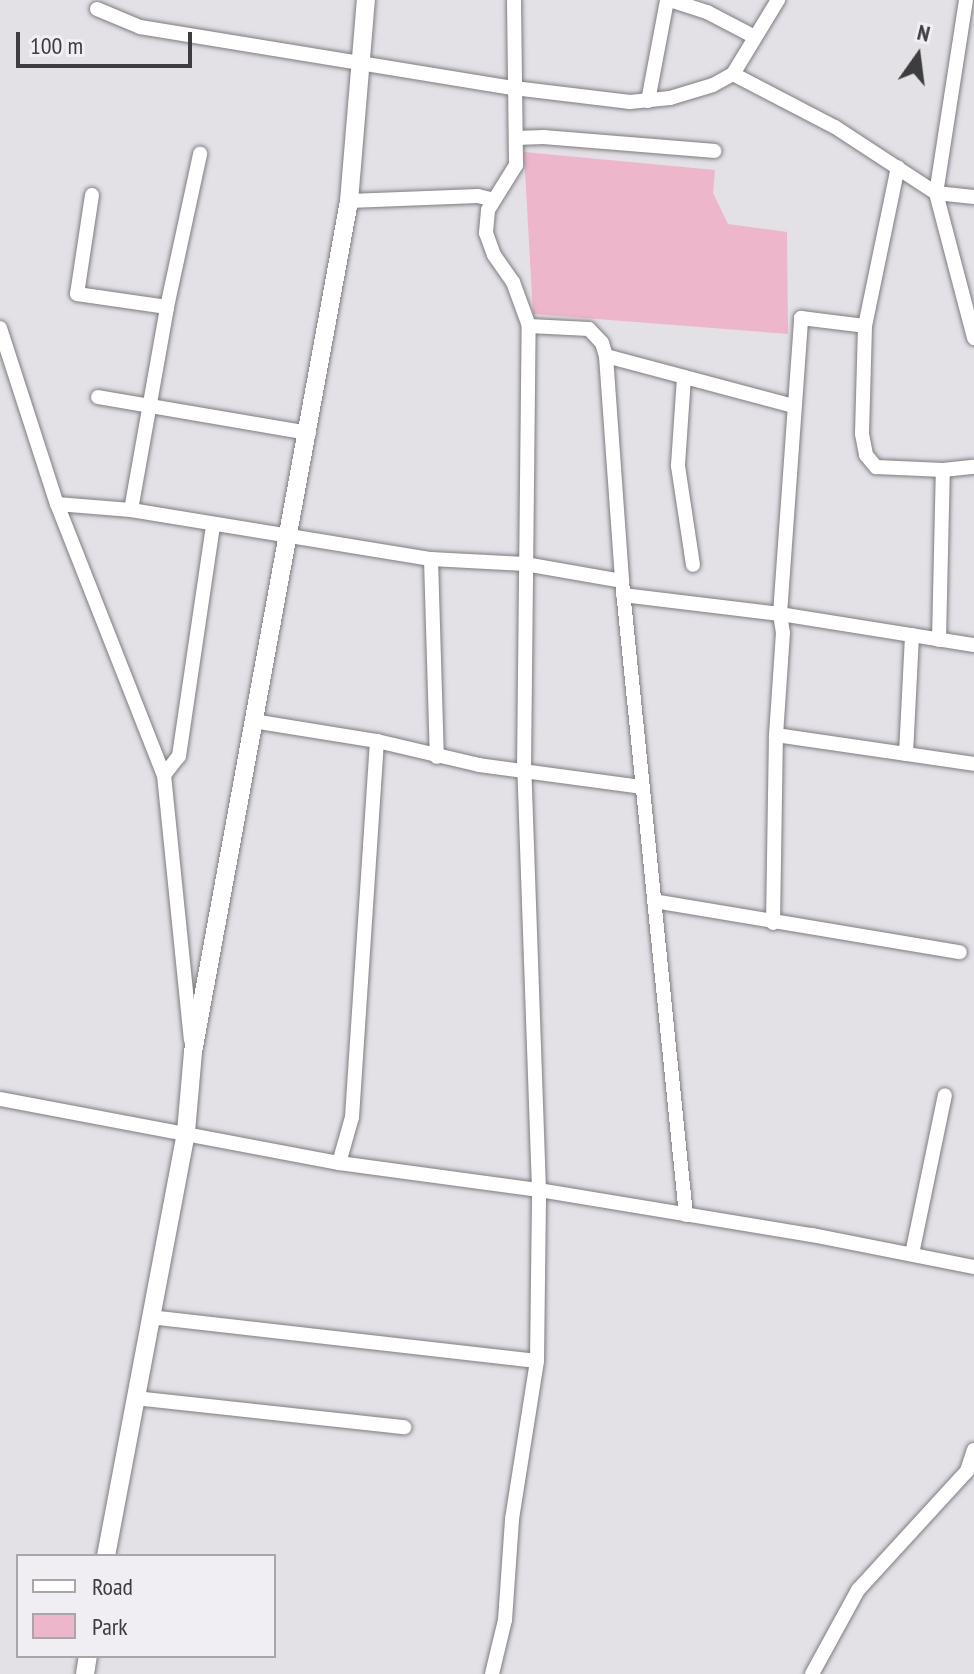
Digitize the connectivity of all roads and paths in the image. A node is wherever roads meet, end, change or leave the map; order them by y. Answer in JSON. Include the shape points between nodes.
{"nodes":[{"id":1,"x":366,"y":0,"type":"edge"},
{"id":2,"x":514,"y":0,"type":"edge"},
{"id":3,"x":670,"y":0,"type":"edge"},
{"id":4,"x":778,"y":0,"type":"edge"},
{"id":5,"x":966,"y":0,"type":"edge"},
{"id":6,"x":97,"y":9,"type":"dead end"},
{"id":7,"x":755,"y":37,"type":"junction"},
{"id":8,"x":358,"y":63,"type":"junction"},
{"id":9,"x":733,"y":74,"type":"junction"},
{"id":10,"x":514,"y":88,"type":"junction"},
{"id":11,"x":648,"y":101,"type":"junction"},
{"id":12,"x":516,"y":138,"type":"junction"},
{"id":13,"x":714,"y":151,"type":"dead end"},
{"id":14,"x":200,"y":154,"type":"dead end"},
{"id":15,"x":898,"y":167,"type":"junction"},
{"id":16,"x":936,"y":193,"type":"junction"},
{"id":17,"x":92,"y":195,"type":"dead end"},
{"id":18,"x":974,"y":197,"type":"edge"},
{"id":19,"x":494,"y":200,"type":"junction"},
{"id":20,"x":349,"y":201,"type":"junction"},
{"id":21,"x":167,"y":307,"type":"junction"},
{"id":22,"x":529,"y":326,"type":"junction"},
{"id":23,"x":865,"y":326,"type":"junction"},
{"id":24,"x":0,"y":328,"type":"edge"},
{"id":25,"x":974,"y":338,"type":"edge"},
{"id":26,"x":606,"y":356,"type":"junction"},
{"id":27,"x":684,"y":377,"type":"junction"},
{"id":28,"x":98,"y":397,"type":"dead end"},
{"id":29,"x":152,"y":406,"type":"junction"},
{"id":30,"x":794,"y":406,"type":"junction"},
{"id":31,"x":309,"y":433,"type":"junction"},
{"id":32,"x":974,"y":467,"type":"edge"},
{"id":33,"x":943,"y":470,"type":"junction"},
{"id":34,"x":57,"y":504,"type":"junction"},
{"id":35,"x":131,"y":510,"type":"junction"},
{"id":36,"x":213,"y":525,"type":"junction"},
{"id":37,"x":289,"y":536,"type":"junction"},
{"id":38,"x":431,"y":559,"type":"junction"},
{"id":39,"x":525,"y":564,"type":"junction"},
{"id":40,"x":693,"y":565,"type":"dead end"},
{"id":41,"x":622,"y":588,"type":"junction"},
{"id":42,"x":780,"y":614,"type":"junction"},
{"id":43,"x":912,"y":635,"type":"junction"},
{"id":44,"x":939,"y":640,"type":"junction"},
{"id":45,"x":974,"y":645,"type":"edge"},
{"id":46,"x":253,"y":721,"type":"junction"},
{"id":47,"x":776,"y":735,"type":"junction"},
{"id":48,"x":377,"y":741,"type":"junction"},
{"id":49,"x":906,"y":754,"type":"junction"},
{"id":50,"x":437,"y":757,"type":"junction"},
{"id":51,"x":974,"y":764,"type":"edge"},
{"id":52,"x":524,"y":769,"type":"junction"},
{"id":53,"x":164,"y":775,"type":"junction"},
{"id":54,"x":642,"y":787,"type":"junction"},
{"id":55,"x":654,"y":901,"type":"junction"},
{"id":56,"x":773,"y":923,"type":"junction"},
{"id":57,"x":960,"y":952,"type":"dead end"},
{"id":58,"x":193,"y":1052,"type":"junction"},
{"id":59,"x":945,"y":1095,"type":"dead end"},
{"id":60,"x":0,"y":1099,"type":"edge"},
{"id":61,"x":186,"y":1132,"type":"junction"},
{"id":62,"x":339,"y":1163,"type":"junction"},
{"id":63,"x":539,"y":1190,"type":"junction"},
{"id":64,"x":686,"y":1215,"type":"junction"},
{"id":65,"x":912,"y":1254,"type":"junction"},
{"id":66,"x":974,"y":1267,"type":"edge"},
{"id":67,"x":150,"y":1317,"type":"junction"},
{"id":68,"x":537,"y":1361,"type":"junction"},
{"id":69,"x":135,"y":1398,"type":"junction"},
{"id":70,"x":404,"y":1427,"type":"dead end"},
{"id":71,"x":974,"y":1450,"type":"edge"},
{"id":72,"x":106,"y":1554,"type":"edge"},
{"id":73,"x":492,"y":1674,"type":"edge"},
{"id":74,"x":812,"y":1674,"type":"edge"}],
"edges":[{"from":1,"to":8,"type":"street"},
{"from":2,"to":10,"type":"street"},
{"from":3,"to":7,"type":"street"},
{"from":3,"to":11,"type":"street"},
{"from":4,"to":7,"type":"street"},
{"from":5,"to":16,"type":"street"},
{"from":6,"to":8,"type":"street","via":[[140,27]]},
{"from":7,"to":9,"type":"street"},
{"from":8,"to":10,"type":"street"},
{"from":8,"to":20,"type":"street"},
{"from":9,"to":11,"type":"street","via":[[713,85]]},
{"from":9,"to":15,"type":"street"},
{"from":10,"to":11,"type":"street"},
{"from":10,"to":12,"type":"street"},
{"from":12,"to":13,"type":"street"},
{"from":12,"to":19,"type":"street","via":[[516,165]]},
{"from":14,"to":21,"type":"street"},
{"from":15,"to":16,"type":"street"},
{"from":15,"to":23,"type":"street"},
{"from":16,"to":18,"type":"street"},
{"from":16,"to":25,"type":"street"},
{"from":17,"to":21,"type":"street","via":[[77,294]]},
{"from":19,"to":20,"type":"street","via":[[478,196]]},
{"from":19,"to":22,"type":"street","via":[[486,233]]},
{"from":20,"to":31,"type":"street"},
{"from":21,"to":29,"type":"street"},
{"from":22,"to":26,"type":"street","via":[[589,329]]},
{"from":22,"to":39,"type":"street"},
{"from":23,"to":30,"type":"street","via":[[801,318]]},
{"from":23,"to":33,"type":"street","via":[[866,455],[876,467]]},
{"from":24,"to":34,"type":"street"},
{"from":26,"to":27,"type":"street"},
{"from":26,"to":41,"type":"street"},
{"from":27,"to":30,"type":"street"},
{"from":27,"to":40,"type":"street","via":[[678,466]]},
{"from":28,"to":29,"type":"street"},
{"from":29,"to":31,"type":"street"},
{"from":29,"to":35,"type":"street"},
{"from":30,"to":42,"type":"street"},
{"from":31,"to":37,"type":"street"},
{"from":32,"to":33,"type":"street"},
{"from":33,"to":44,"type":"street"},
{"from":34,"to":35,"type":"street"},
{"from":34,"to":53,"type":"street"},
{"from":35,"to":36,"type":"street"},
{"from":36,"to":37,"type":"street"},
{"from":36,"to":53,"type":"street","via":[[179,756]]},
{"from":37,"to":38,"type":"street"},
{"from":37,"to":46,"type":"street"},
{"from":38,"to":39,"type":"street"},
{"from":38,"to":50,"type":"street"},
{"from":39,"to":41,"type":"street"},
{"from":39,"to":52,"type":"street"},
{"from":41,"to":42,"type":"street"},
{"from":41,"to":54,"type":"street"},
{"from":42,"to":43,"type":"street"},
{"from":42,"to":47,"type":"street"},
{"from":43,"to":44,"type":"street"},
{"from":43,"to":49,"type":"street"},
{"from":44,"to":45,"type":"street"},
{"from":46,"to":48,"type":"street"},
{"from":46,"to":58,"type":"street"},
{"from":47,"to":49,"type":"street"},
{"from":47,"to":56,"type":"street"},
{"from":48,"to":50,"type":"street"},
{"from":48,"to":62,"type":"street","via":[[352,1117]]},
{"from":49,"to":51,"type":"street"},
{"from":50,"to":52,"type":"street"},
{"from":52,"to":54,"type":"street"},
{"from":52,"to":63,"type":"street"},
{"from":53,"to":58,"type":"street"},
{"from":54,"to":55,"type":"street"},
{"from":55,"to":56,"type":"street"},
{"from":55,"to":64,"type":"street"},
{"from":56,"to":57,"type":"street"},
{"from":58,"to":61,"type":"street"},
{"from":59,"to":65,"type":"street"},
{"from":60,"to":61,"type":"street"},
{"from":61,"to":62,"type":"street"},
{"from":61,"to":67,"type":"street"},
{"from":62,"to":63,"type":"street"},
{"from":63,"to":64,"type":"street"},
{"from":63,"to":68,"type":"street"},
{"from":64,"to":65,"type":"street"},
{"from":65,"to":66,"type":"street"},
{"from":67,"to":68,"type":"street"},
{"from":67,"to":69,"type":"street"},
{"from":68,"to":73,"type":"street","via":[[512,1519],[505,1620]]},
{"from":69,"to":70,"type":"street"},
{"from":69,"to":72,"type":"street"},
{"from":71,"to":74,"type":"street","via":[[967,1471],[858,1590]]}]}
